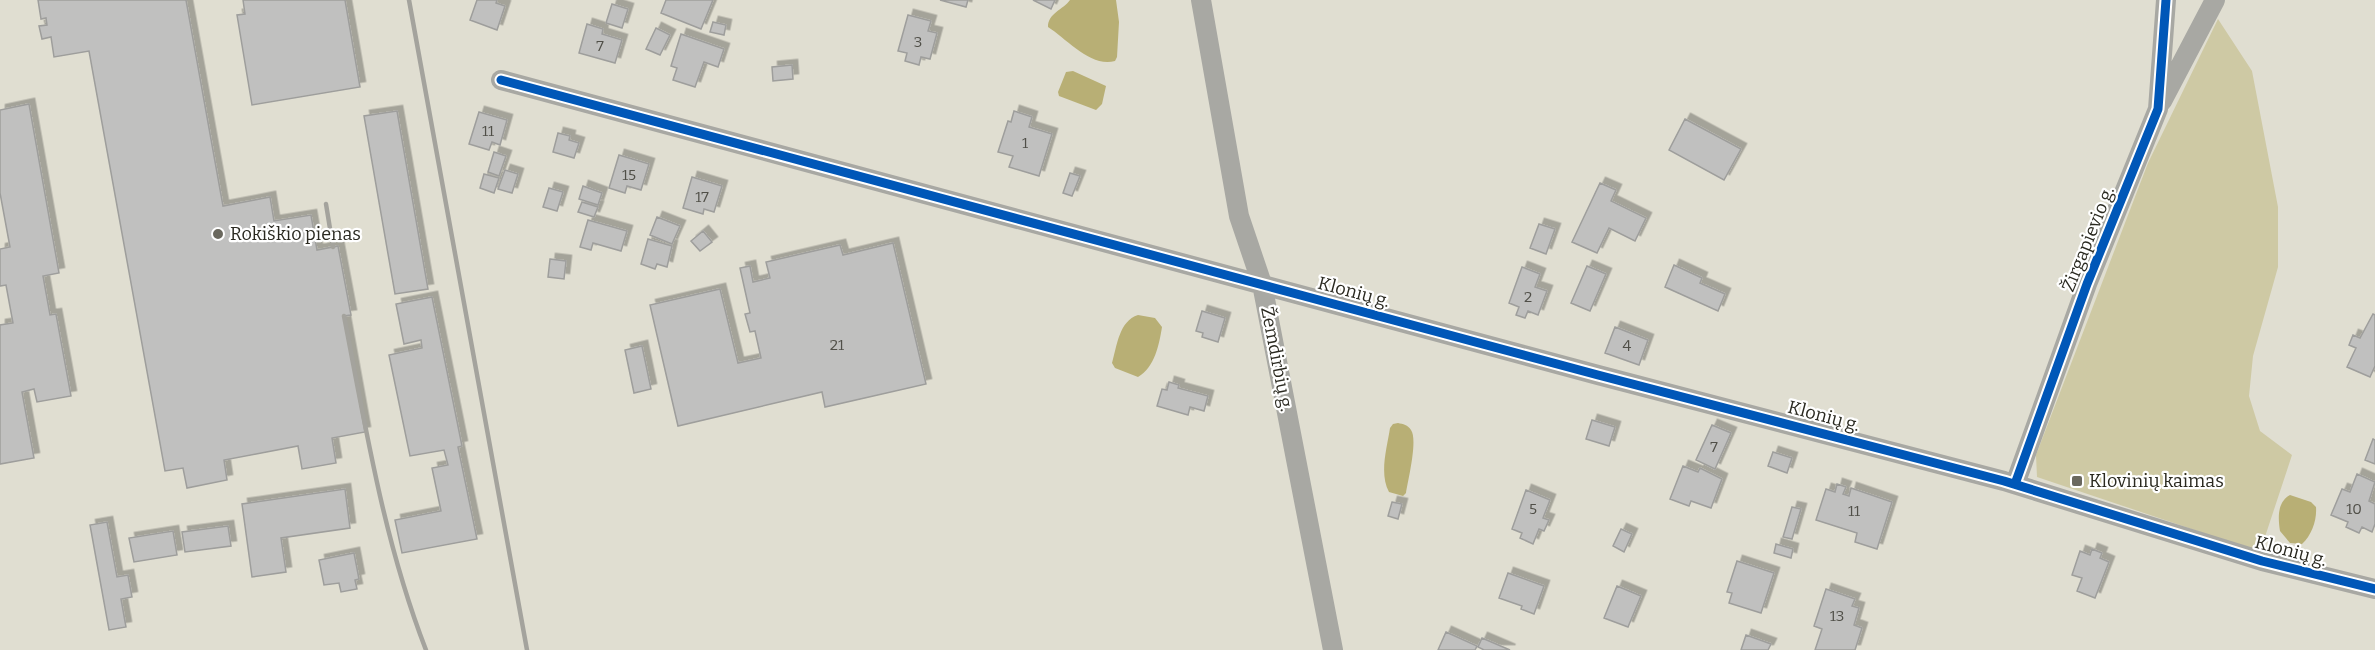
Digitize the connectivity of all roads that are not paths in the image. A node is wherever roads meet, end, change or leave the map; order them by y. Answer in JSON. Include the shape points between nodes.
{"nodes":[{"id":1,"x":1201,"y":0,"type":"edge"},
{"id":2,"x":2166,"y":0,"type":"edge"},
{"id":3,"x":2215,"y":0,"type":"edge"},
{"id":4,"x":501,"y":80,"type":"dead end"},
{"id":5,"x":2158,"y":109,"type":"junction"},
{"id":6,"x":1262,"y":284,"type":"junction"},
{"id":7,"x":2014,"y":484,"type":"junction"},
{"id":8,"x":2375,"y":589,"type":"edge"},
{"id":9,"x":1333,"y":650,"type":"edge"}],
"edges":[{"from":1,"to":6,"type":"street","name":"Žemdirbių g.","via":[[1239,216]]},
{"from":2,"to":5,"type":"street","name":"Žirgapievio g."},
{"from":3,"to":5,"type":"street"},
{"from":4,"to":6,"type":"street","name":"Klonių g."},
{"from":5,"to":7,"type":"street","name":"Žirgapievio g.","via":[[2087,285]]},
{"from":6,"to":7,"type":"street","name":"Klonių g."},
{"from":6,"to":9,"type":"street","name":"Žemdirbių g."},
{"from":7,"to":8,"type":"street","name":"Klonių g.","via":[[2262,561]]}]}
